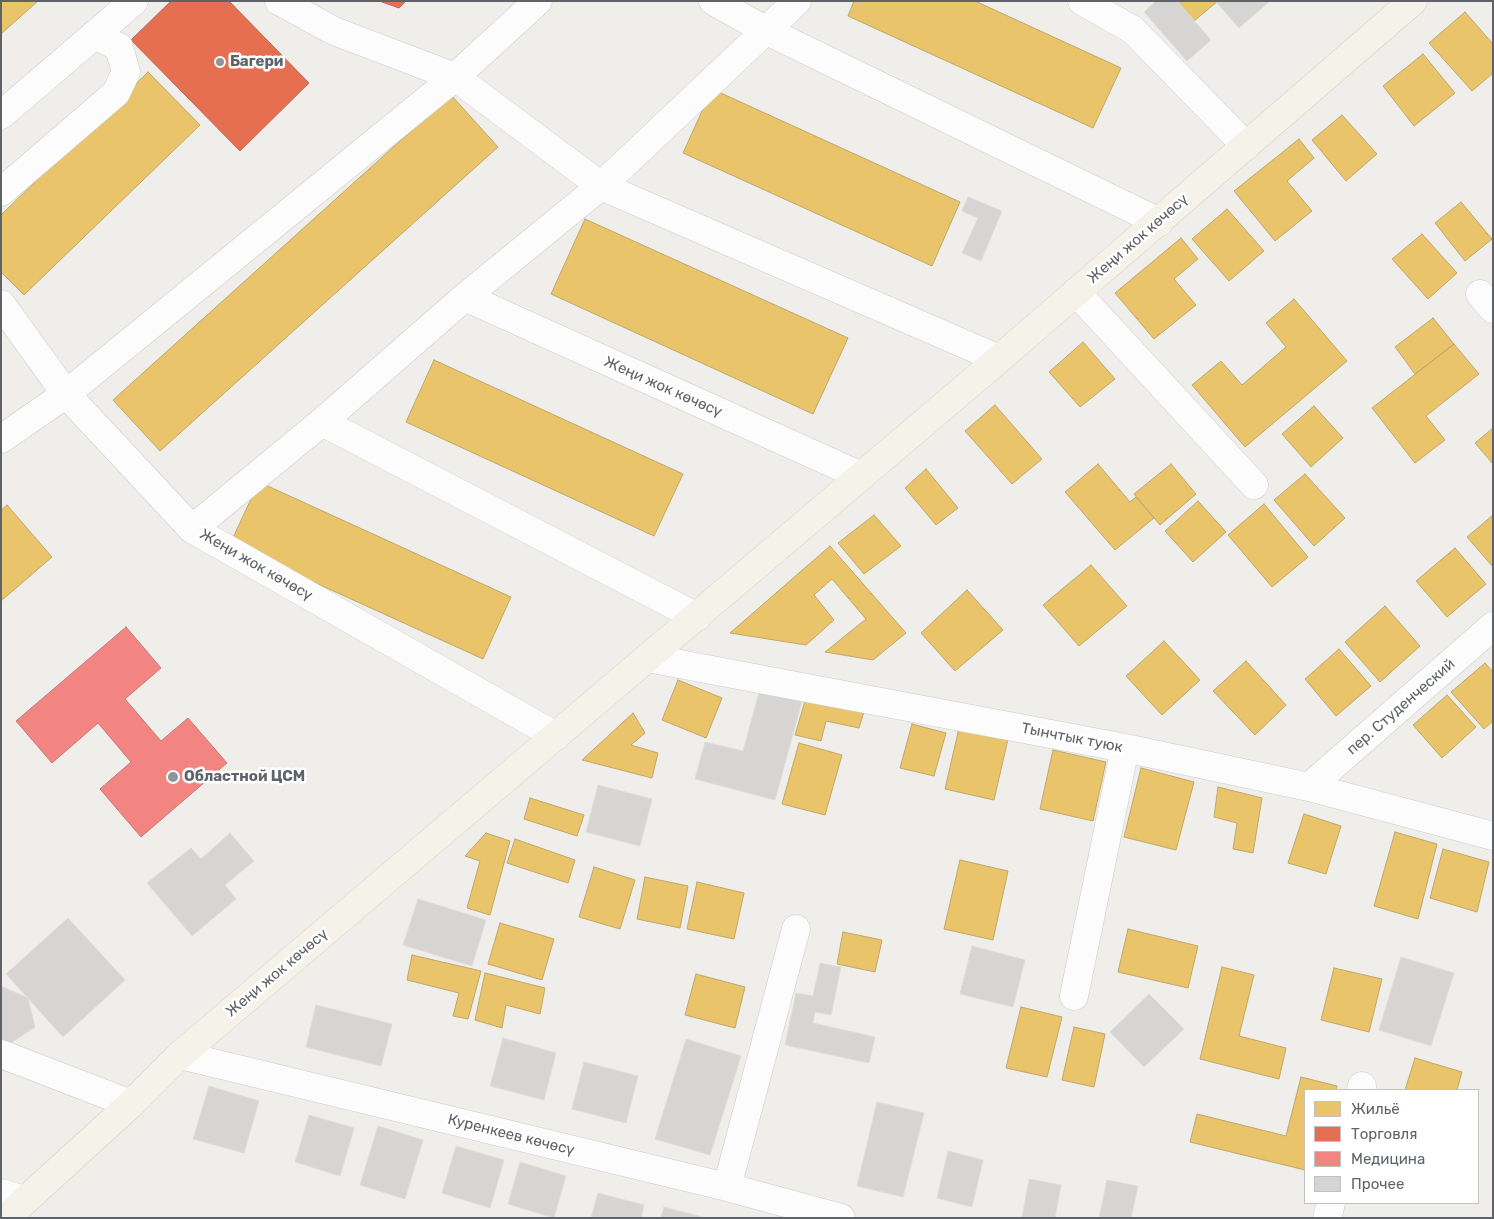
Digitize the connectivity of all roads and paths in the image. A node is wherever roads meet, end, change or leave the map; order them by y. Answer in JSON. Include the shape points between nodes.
{"nodes":[{"id":1,"x":134,"y":1,"type":"edge"},
{"id":2,"x":279,"y":1,"type":"edge"},
{"id":3,"x":538,"y":1,"type":"edge"},
{"id":4,"x":712,"y":1,"type":"edge"},
{"id":5,"x":797,"y":1,"type":"edge"},
{"id":6,"x":1082,"y":1,"type":"edge"},
{"id":7,"x":1413,"y":1,"type":"edge"},
{"id":8,"x":767,"y":31,"type":"junction"},
{"id":9,"x":94,"y":36,"type":"junction"},
{"id":10,"x":455,"y":77,"type":"junction"},
{"id":11,"x":1,"y":115,"type":"edge"},
{"id":12,"x":1246,"y":146,"type":"junction"},
{"id":13,"x":601,"y":186,"type":"junction"},
{"id":14,"x":1,"y":192,"type":"edge"},
{"id":15,"x":1159,"y":222,"type":"junction"},
{"id":16,"x":1076,"y":292,"type":"junction"},
{"id":17,"x":465,"y":298,"type":"junction"},
{"id":18,"x":1,"y":304,"type":"edge"},
{"id":19,"x":999,"y":358,"type":"junction"},
{"id":20,"x":66,"y":394,"type":"junction"},
{"id":21,"x":322,"y":422,"type":"junction"},
{"id":22,"x":1,"y":439,"type":"edge"},
{"id":23,"x":862,"y":476,"type":"junction"},
{"id":24,"x":1254,"y":485,"type":"dead end"},
{"id":25,"x":192,"y":529,"type":"junction"},
{"id":26,"x":697,"y":616,"type":"junction"},
{"id":27,"x":1493,"y":626,"type":"edge"},
{"id":28,"x":648,"y":658,"type":"junction"},
{"id":29,"x":556,"y":736,"type":"junction"},
{"id":30,"x":1125,"y":748,"type":"junction"},
{"id":31,"x":1310,"y":787,"type":"junction"},
{"id":32,"x":1493,"y":836,"type":"edge"},
{"id":33,"x":796,"y":929,"type":"dead end"},
{"id":34,"x":1074,"y":996,"type":"dead end"},
{"id":35,"x":1,"y":1054,"type":"edge"},
{"id":36,"x":180,"y":1055,"type":"junction"},
{"id":37,"x":131,"y":1104,"type":"junction"},
{"id":38,"x":727,"y":1187,"type":"junction"},
{"id":39,"x":10,"y":1204,"type":"edge"},
{"id":40,"x":1331,"y":1204,"type":"edge"},
{"id":41,"x":841,"y":1218,"type":"edge"},
{"id":42,"x":1327,"y":1218,"type":"edge"}],
"edges":[{"from":1,"to":9,"type":"street"},
{"from":2,"to":10,"type":"street","via":[[334,31]]},
{"from":3,"to":10,"type":"street"},
{"from":4,"to":8,"type":"street"},
{"from":5,"to":8,"type":"street"},
{"from":6,"to":12,"type":"street","via":[[1133,30]]},
{"from":7,"to":12,"type":"main road","name":"Жеңи жок көчөсү"},
{"from":8,"to":13,"type":"street"},
{"from":8,"to":15,"type":"street"},
{"from":9,"to":11,"type":"street"},
{"from":9,"to":14,"type":"street","via":[[119,47],[126,72],[116,92]]},
{"from":10,"to":13,"type":"street"},
{"from":10,"to":20,"type":"street"},
{"from":12,"to":15,"type":"main road","name":"Жеңи жок көчөсү"},
{"from":13,"to":17,"type":"street"},
{"from":13,"to":19,"type":"street"},
{"from":15,"to":16,"type":"main road","name":"Жеңи жок көчөсү"},
{"from":16,"to":19,"type":"main road","name":"Жеңи жок көчөсү"},
{"from":16,"to":24,"type":"street"},
{"from":17,"to":21,"type":"street"},
{"from":17,"to":23,"type":"street","name":"Жеңи жок көчөсү"},
{"from":18,"to":20,"type":"street","name":"Жеңи жок көчөсү"},
{"from":19,"to":23,"type":"main road","name":"Жеңи жок көчөсү"},
{"from":20,"to":22,"type":"street"},
{"from":20,"to":25,"type":"street","name":"Жеңи жок көчөсү"},
{"from":21,"to":25,"type":"street"},
{"from":21,"to":26,"type":"street"},
{"from":23,"to":26,"type":"main road","name":"Жеңи жок көчөсү"},
{"from":25,"to":29,"type":"street","name":"Жеңи жок көчөсү"},
{"from":26,"to":28,"type":"main road","name":"Жеңи жок көчөсү"},
{"from":27,"to":31,"type":"street","name":"пер. Студенческий"},
{"from":28,"to":29,"type":"main road","name":"Жеңи жок көчөсү"},
{"from":28,"to":30,"type":"street","name":"Тынчтык туюк"},
{"from":29,"to":36,"type":"main road","name":"Жеңи жок көчөсү"},
{"from":30,"to":31,"type":"street","name":"Тынчтык туюк"},
{"from":30,"to":34,"type":"street"},
{"from":31,"to":32,"type":"street","name":"Тынчтык туюк"},
{"from":33,"to":38,"type":"street"},
{"from":35,"to":37,"type":"street"},
{"from":36,"to":37,"type":"main road","name":"Жеңи жок көчөсү"},
{"from":36,"to":38,"type":"street","name":"Куренкеев көчөсү"},
{"from":37,"to":39,"type":"main road","name":"Жеңи жок көчөсү"},
{"from":38,"to":41,"type":"street","name":"Куренкеев көчөсү"},
{"from":40,"to":42,"type":"street"}]}
